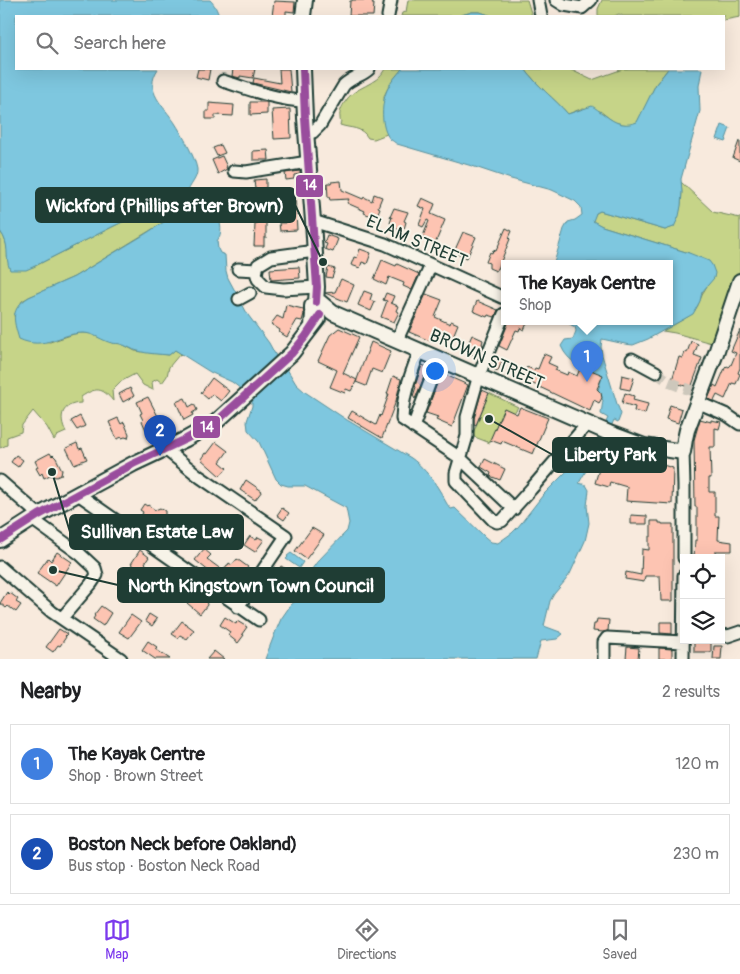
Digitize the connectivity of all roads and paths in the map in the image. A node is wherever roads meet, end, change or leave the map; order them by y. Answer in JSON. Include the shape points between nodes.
{"nodes":[{"id":1,"x":304,"y":0,"type":"edge"},
{"id":2,"x":391,"y":0,"type":"edge"},
{"id":3,"x":538,"y":0,"type":"edge"},
{"id":4,"x":556,"y":0,"type":"edge"},
{"id":5,"x":591,"y":0,"type":"edge"},
{"id":6,"x":303,"y":15,"type":"edge"},
{"id":7,"x":388,"y":15,"type":"edge"},
{"id":8,"x":541,"y":15,"type":"edge"},
{"id":9,"x":303,"y":70,"type":"edge"},
{"id":10,"x":368,"y":70,"type":"edge"},
{"id":11,"x":223,"y":81,"type":"dead end"},
{"id":12,"x":304,"y":101,"type":"junction"},
{"id":13,"x":306,"y":135,"type":"junction"},
{"id":14,"x":308,"y":162,"type":"junction"},
{"id":15,"x":234,"y":171,"type":"dead end"},
{"id":16,"x":313,"y":221,"type":"junction"},
{"id":17,"x":315,"y":251,"type":"junction"},
{"id":18,"x":431,"y":265,"type":"junction"},
{"id":19,"x":238,"y":269,"type":"dead end"},
{"id":20,"x":257,"y":270,"type":"junction"},
{"id":21,"x":740,"y":281,"type":"edge"},
{"id":22,"x":250,"y":293,"type":"dead end"},
{"id":23,"x":501,"y":297,"type":"edge"},
{"id":24,"x":239,"y":299,"type":"dead end"},
{"id":25,"x":320,"y":307,"type":"junction"},
{"id":26,"x":501,"y":321,"type":"edge"},
{"id":27,"x":397,"y":340,"type":"junction"},
{"id":28,"x":420,"y":350,"type":"junction"},
{"id":29,"x":439,"y":358,"type":"junction"},
{"id":30,"x":632,"y":359,"type":"dead end"},
{"id":31,"x":656,"y":372,"type":"tunnel mouth"},
{"id":32,"x":479,"y":375,"type":"junction"},
{"id":33,"x":697,"y":402,"type":"junction"},
{"id":34,"x":588,"y":423,"type":"junction"},
{"id":35,"x":740,"y":424,"type":"edge"},
{"id":36,"x":413,"y":426,"type":"junction"},
{"id":37,"x":165,"y":449,"type":"junction"},
{"id":38,"x":683,"y":452,"type":"junction"},
{"id":39,"x":460,"y":458,"type":"junction"},
{"id":40,"x":0,"y":481,"type":"edge"},
{"id":41,"x":78,"y":494,"type":"junction"},
{"id":42,"x":514,"y":509,"type":"junction"},
{"id":43,"x":36,"y":517,"type":"junction"},
{"id":44,"x":0,"y":540,"type":"edge"},
{"id":45,"x":684,"y":554,"type":"edge"},
{"id":46,"x":0,"y":567,"type":"edge"},
{"id":47,"x":238,"y":606,"type":"junction"},
{"id":48,"x":62,"y":618,"type":"junction"},
{"id":49,"x":259,"y":620,"type":"dead end"},
{"id":50,"x":740,"y":632,"type":"edge"},
{"id":51,"x":680,"y":636,"type":"edge"},
{"id":52,"x":725,"y":636,"type":"edge"},
{"id":53,"x":683,"y":644,"type":"edge"},
{"id":54,"x":121,"y":659,"type":"edge"},
{"id":55,"x":604,"y":659,"type":"edge"},
{"id":56,"x":683,"y":659,"type":"edge"}],
"edges":[{"from":1,"to":6,"type":"main road"},
{"from":2,"to":7,"type":"street"},
{"from":3,"to":8,"type":"street"},
{"from":4,"to":5,"type":"street","via":[[582,8]]},
{"from":9,"to":12,"type":"main road"},
{"from":10,"to":13,"type":"street","via":[[344,85],[320,126]]},
{"from":11,"to":12,"type":"street"},
{"from":12,"to":13,"type":"main road"},
{"from":13,"to":14,"type":"main road"},
{"from":14,"to":15,"type":"street"},
{"from":14,"to":16,"type":"main road"},
{"from":16,"to":17,"type":"main road"},
{"from":16,"to":18,"type":"street","name":"ELAM STREET","via":[[385,244]]},
{"from":17,"to":20,"type":"street","via":[[271,257],[258,265]]},
{"from":17,"to":25,"type":"main road"},
{"from":18,"to":23,"type":"street","name":"ELAM STREET"},
{"from":18,"to":27,"type":"street"},
{"from":19,"to":20,"type":"street"},
{"from":20,"to":25,"type":"street","via":[[258,279],[266,287],[283,289]]},
{"from":21,"to":33,"type":"main road"},
{"from":22,"to":24,"type":"street"},
{"from":25,"to":27,"type":"main road","name":"BROWN STREET"},
{"from":25,"to":37,"type":"main road","via":[[306,336],[256,386],[216,422]]},
{"from":26,"to":32,"type":"street"},
{"from":27,"to":28,"type":"main road","name":"BROWN STREET"},
{"from":28,"to":29,"type":"main road","name":"BROWN STREET"},
{"from":28,"to":36,"type":"street","via":[[403,404],[402,419]]},
{"from":29,"to":32,"type":"main road","name":"BROWN STREET"},
{"from":29,"to":36,"type":"street"},
{"from":30,"to":31,"type":"street"},
{"from":32,"to":34,"type":"main road","name":"BROWN STREET"},
{"from":32,"to":39,"type":"street"},
{"from":33,"to":35,"type":"street"},
{"from":33,"to":38,"type":"main road"},
{"from":34,"to":38,"type":"main road","name":"BROWN STREET","via":[[644,446]]},
{"from":34,"to":42,"type":"street"},
{"from":36,"to":39,"type":"street"},
{"from":37,"to":41,"type":"main road"},
{"from":37,"to":47,"type":"street","via":[[286,536]]},
{"from":38,"to":45,"type":"street"},
{"from":39,"to":42,"type":"street"},
{"from":39,"to":42,"type":"street","via":[[456,481],[493,520],[502,521]]},
{"from":40,"to":43,"type":"street"},
{"from":41,"to":43,"type":"main road"},
{"from":41,"to":47,"type":"street"},
{"from":43,"to":44,"type":"main road"},
{"from":43,"to":48,"type":"street","via":[[96,568],[97,575],[91,584]]},
{"from":46,"to":48,"type":"street"},
{"from":47,"to":49,"type":"street"},
{"from":48,"to":54,"type":"street"},
{"from":50,"to":52,"type":"street"},
{"from":51,"to":55,"type":"street","via":[[607,638]]},
{"from":53,"to":56,"type":"street"}]}
